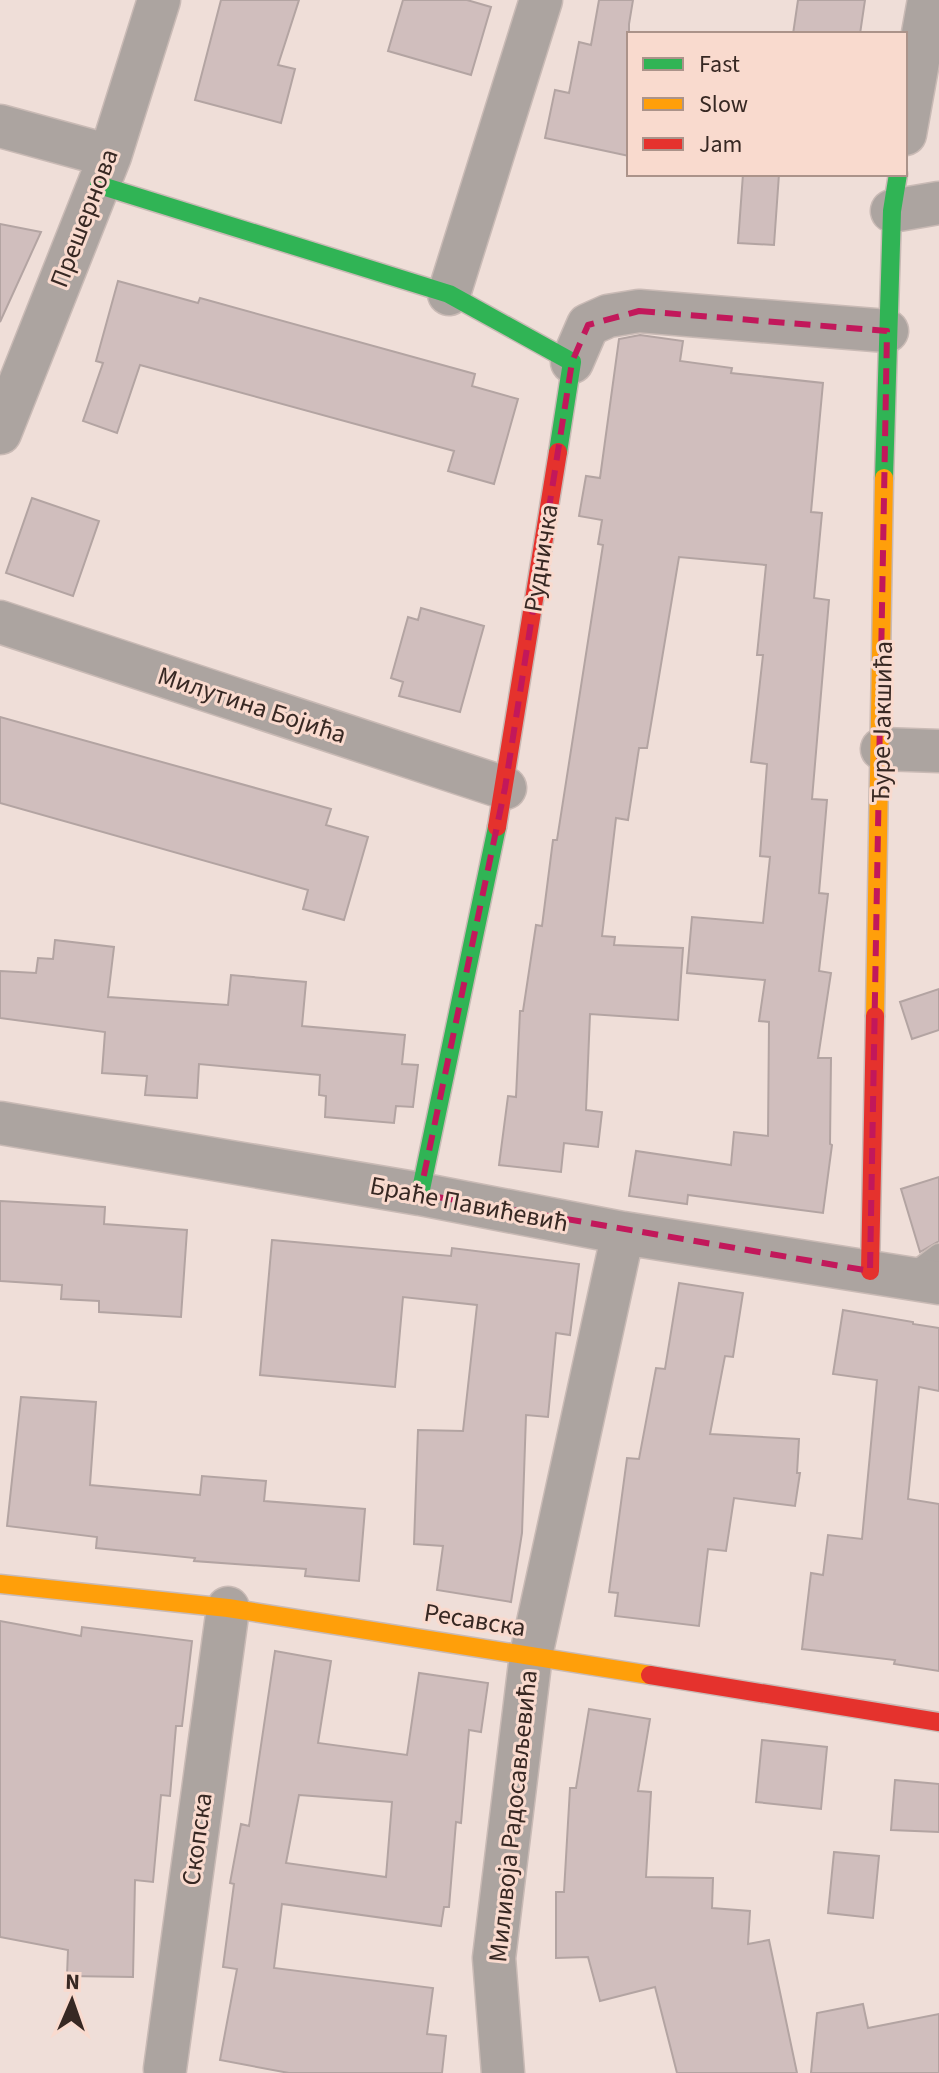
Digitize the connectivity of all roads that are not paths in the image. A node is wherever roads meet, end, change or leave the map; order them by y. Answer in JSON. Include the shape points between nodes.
{"nodes":[{"id":1,"x":159,"y":0,"type":"edge"},
{"id":2,"x":541,"y":0,"type":"edge"},
{"id":3,"x":929,"y":0,"type":"edge"},
{"id":4,"x":907,"y":123,"type":"edge"},
{"id":5,"x":0,"y":126,"type":"edge"},
{"id":6,"x":104,"y":170,"type":"junction"},
{"id":7,"x":895,"y":193,"type":"edge"},
{"id":8,"x":939,"y":203,"type":"edge"},
{"id":9,"x":449,"y":294,"type":"junction"},
{"id":10,"x":887,"y":331,"type":"junction"},
{"id":11,"x":572,"y":362,"type":"junction"},
{"id":12,"x":0,"y":433,"type":"edge"},
{"id":13,"x":0,"y":622,"type":"edge"},
{"id":14,"x":882,"y":749,"type":"junction"},
{"id":15,"x":939,"y":751,"type":"edge"},
{"id":16,"x":505,"y":788,"type":"junction"},
{"id":17,"x":0,"y":1123,"type":"edge"},
{"id":18,"x":420,"y":1194,"type":"junction"},
{"id":19,"x":623,"y":1233,"type":"junction"},
{"id":20,"x":914,"y":1272,"type":"edge"},
{"id":21,"x":0,"y":1584,"type":"edge"},
{"id":22,"x":228,"y":1608,"type":"junction"},
{"id":23,"x":531,"y":1655,"type":"junction"},
{"id":24,"x":939,"y":1722,"type":"edge"},
{"id":25,"x":165,"y":2069,"type":"dead end"},
{"id":26,"x":503,"y":2073,"type":"edge"}],
"edges":[{"from":1,"to":6,"type":"street","name":"Прешернова"},
{"from":2,"to":9,"type":"street"},
{"from":3,"to":4,"type":"street"},
{"from":5,"to":6,"type":"street"},
{"from":6,"to":9,"type":"street"},
{"from":6,"to":12,"type":"street","name":"Прешернова"},
{"from":7,"to":8,"type":"street"},
{"from":7,"to":10,"type":"street","name":"Ђуре Јакшића"},
{"from":9,"to":11,"type":"street"},
{"from":10,"to":11,"type":"street","via":[[639,311],[588,325]]},
{"from":10,"to":14,"type":"street","name":"Ђуре Јакшића"},
{"from":11,"to":16,"type":"street","name":"Рудничка"},
{"from":13,"to":16,"type":"street","name":"Милутина Бојића"},
{"from":14,"to":15,"type":"street"},
{"from":14,"to":20,"type":"street","name":"Ђуре Јакшића"},
{"from":16,"to":18,"type":"street","name":"Рудничка"},
{"from":17,"to":18,"type":"street","name":"Браће Павићевић"},
{"from":18,"to":19,"type":"street","name":"Браће Павићевић"},
{"from":19,"to":20,"type":"street","name":"Браће Павићевић"},
{"from":19,"to":23,"type":"street","name":"Миливоја Радосављевића"},
{"from":21,"to":22,"type":"street","name":"Ресавска"},
{"from":22,"to":23,"type":"street","name":"Ресавска"},
{"from":22,"to":25,"type":"street","name":"Скопска"},
{"from":23,"to":24,"type":"street","name":"Ресавска"},
{"from":23,"to":26,"type":"street","name":"Миливоја Радосављевића","via":[[494,1958]]}]}
